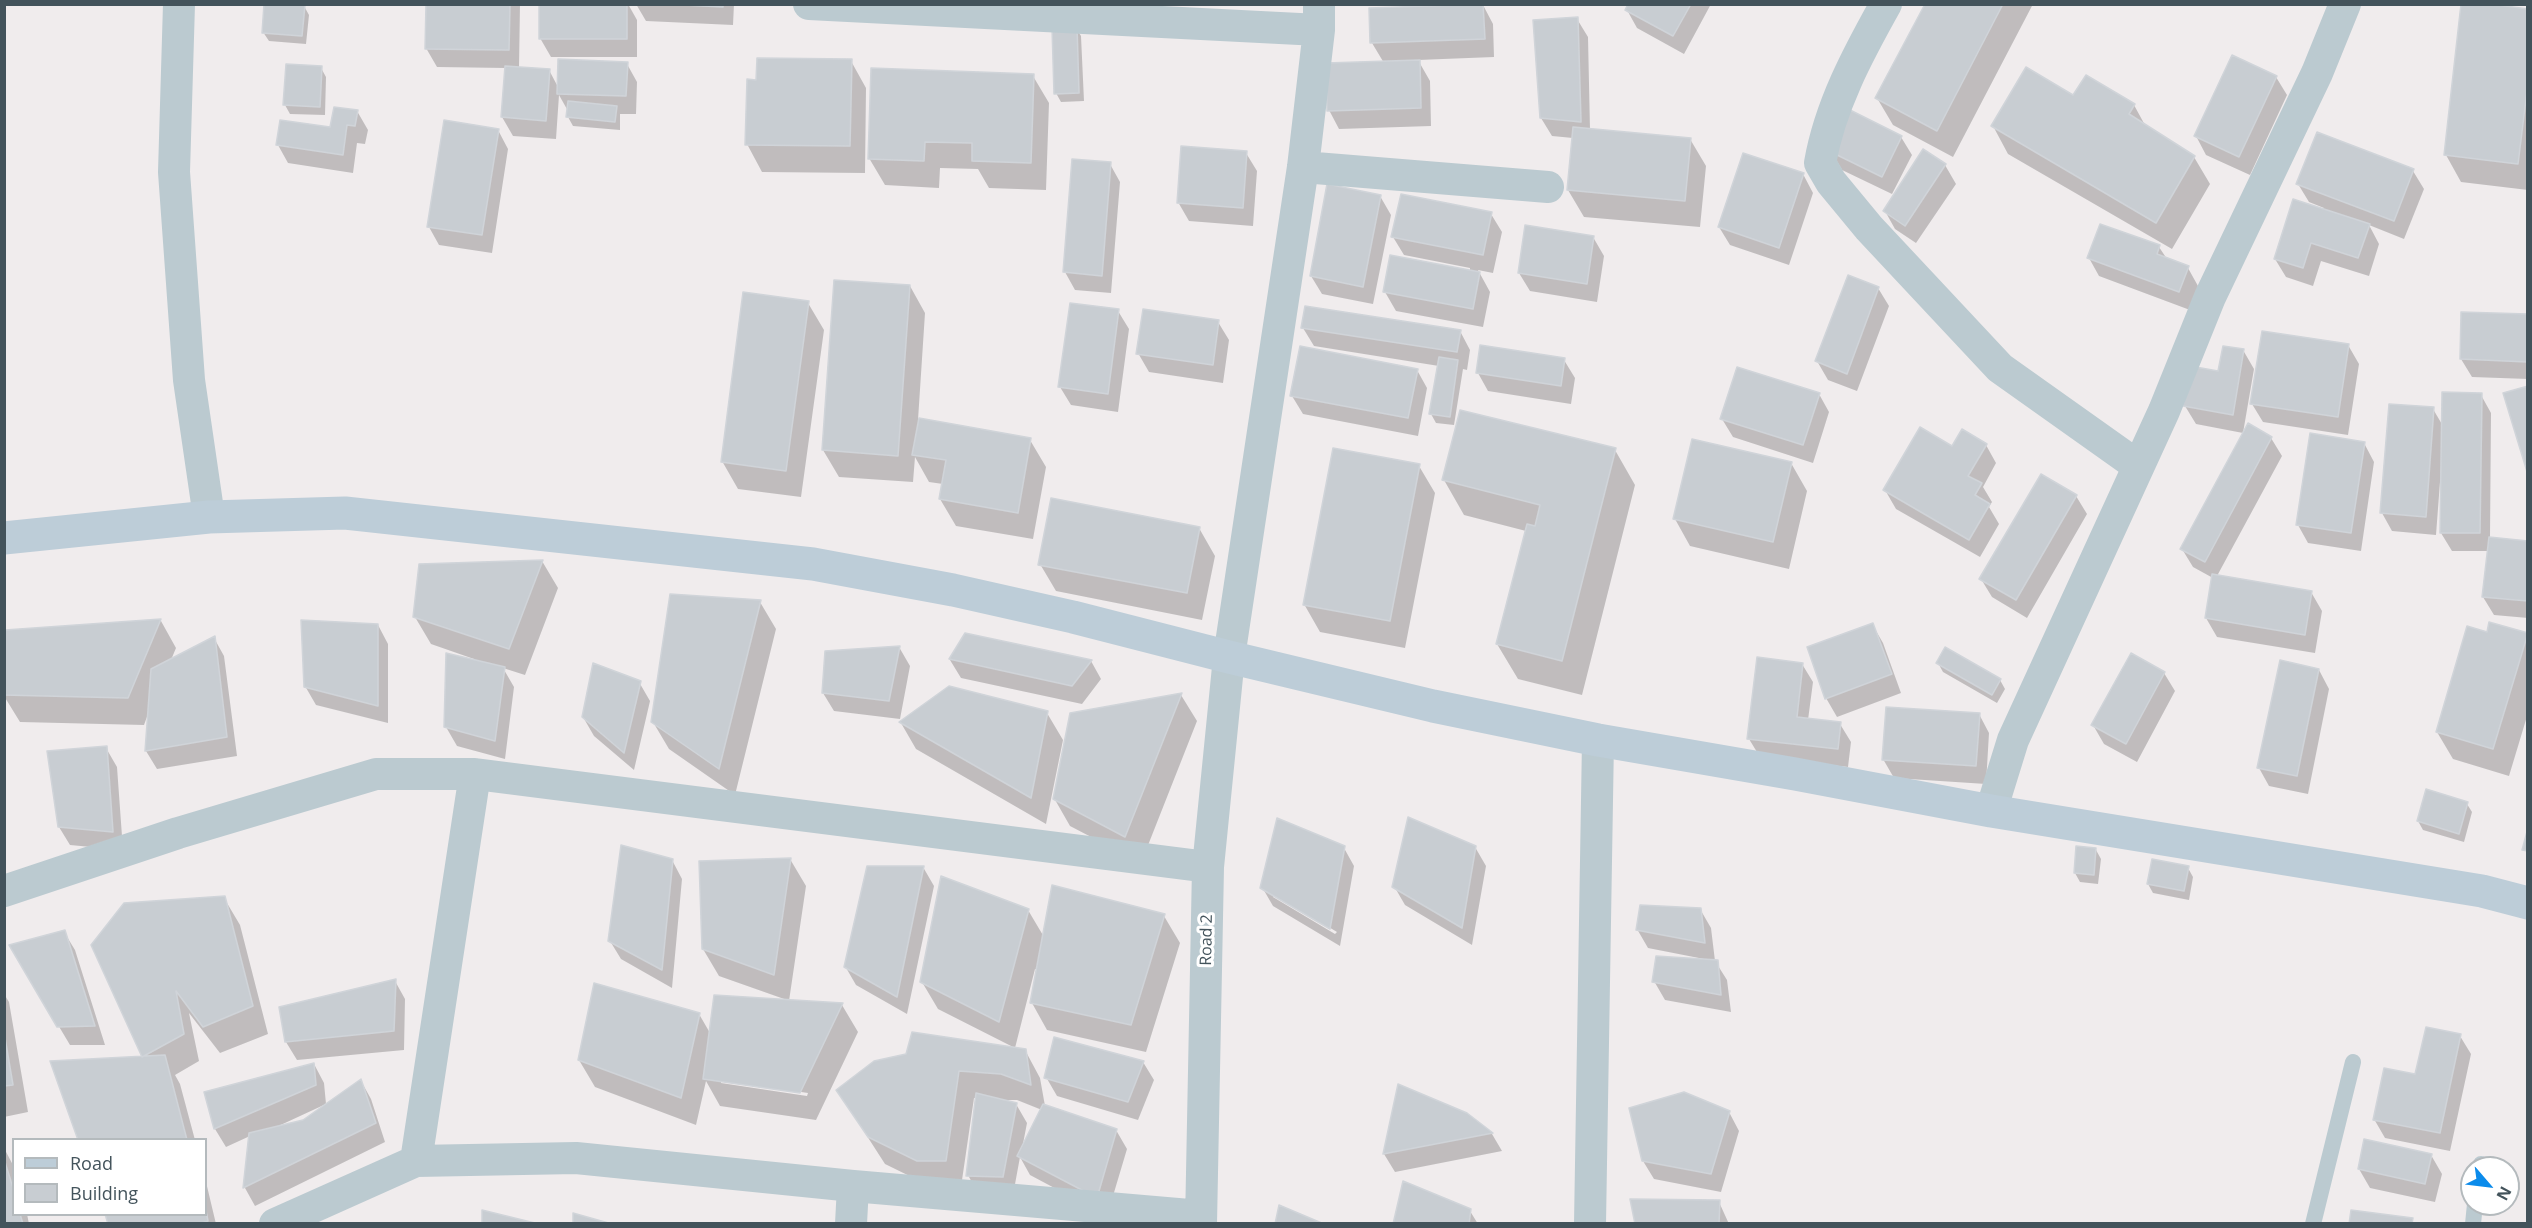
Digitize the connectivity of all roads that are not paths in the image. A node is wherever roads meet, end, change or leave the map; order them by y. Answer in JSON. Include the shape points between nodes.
{"nodes":[{"id":1,"x":179,"y":4,"type":"edge"},
{"id":2,"x":809,"y":4,"type":"edge"},
{"id":3,"x":1886,"y":4,"type":"edge"},
{"id":4,"x":2344,"y":4,"type":"edge"},
{"id":5,"x":1319,"y":17,"type":"edge"},
{"id":6,"x":1303,"y":166,"type":"junction"},
{"id":7,"x":1548,"y":187,"type":"dead end"},
{"id":8,"x":2138,"y":466,"type":"junction"},
{"id":9,"x":209,"y":517,"type":"junction"},
{"id":10,"x":4,"y":538,"type":"edge"},
{"id":11,"x":1228,"y":657,"type":"junction"},
{"id":12,"x":1598,"y":740,"type":"junction"},
{"id":13,"x":476,"y":774,"type":"junction"},
{"id":14,"x":1991,"y":811,"type":"junction"},
{"id":15,"x":1208,"y":867,"type":"junction"},
{"id":16,"x":4,"y":891,"type":"edge"},
{"id":17,"x":2528,"y":903,"type":"edge"},
{"id":18,"x":2353,"y":1062,"type":"dead end"},
{"id":19,"x":417,"y":1161,"type":"junction"},
{"id":20,"x":853,"y":1186,"type":"junction"},
{"id":21,"x":1201,"y":1220,"type":"edge"},
{"id":22,"x":274,"y":1224,"type":"edge"},
{"id":23,"x":851,"y":1224,"type":"edge"},
{"id":24,"x":1590,"y":1224,"type":"edge"},
{"id":25,"x":2313,"y":1224,"type":"edge"}],
"edges":[{"from":1,"to":9,"type":"street","via":[[174,172],[189,380]]},
{"from":2,"to":5,"type":"street"},
{"from":3,"to":8,"type":"street","via":[[1858,54],[1825,135],[1820,163],[1869,228],[2000,368]]},
{"from":4,"to":8,"type":"street","via":[[2317,73],[2210,297]]},
{"from":5,"to":6,"type":"street","name":"Road 2"},
{"from":6,"to":7,"type":"street"},
{"from":6,"to":11,"type":"street","name":"Road 2"},
{"from":8,"to":14,"type":"street","via":[[2013,740]]},
{"from":9,"to":10,"type":"street"},
{"from":9,"to":11,"type":"street","via":[[345,513],[813,564],[953,590]]},
{"from":11,"to":12,"type":"street"},
{"from":11,"to":15,"type":"street","name":"Road 2"},
{"from":12,"to":14,"type":"street"},
{"from":12,"to":24,"type":"street"},
{"from":13,"to":15,"type":"street"},
{"from":13,"to":16,"type":"street","via":[[376,774],[178,833]]},
{"from":13,"to":19,"type":"street"},
{"from":14,"to":17,"type":"street","via":[[2482,891]]},
{"from":15,"to":21,"type":"street","name":"Road 2"},
{"from":18,"to":25,"type":"lane"},
{"from":19,"to":20,"type":"street","via":[[576,1158]]},
{"from":19,"to":22,"type":"street"},
{"from":20,"to":21,"type":"street"},
{"from":20,"to":23,"type":"street"}]}
